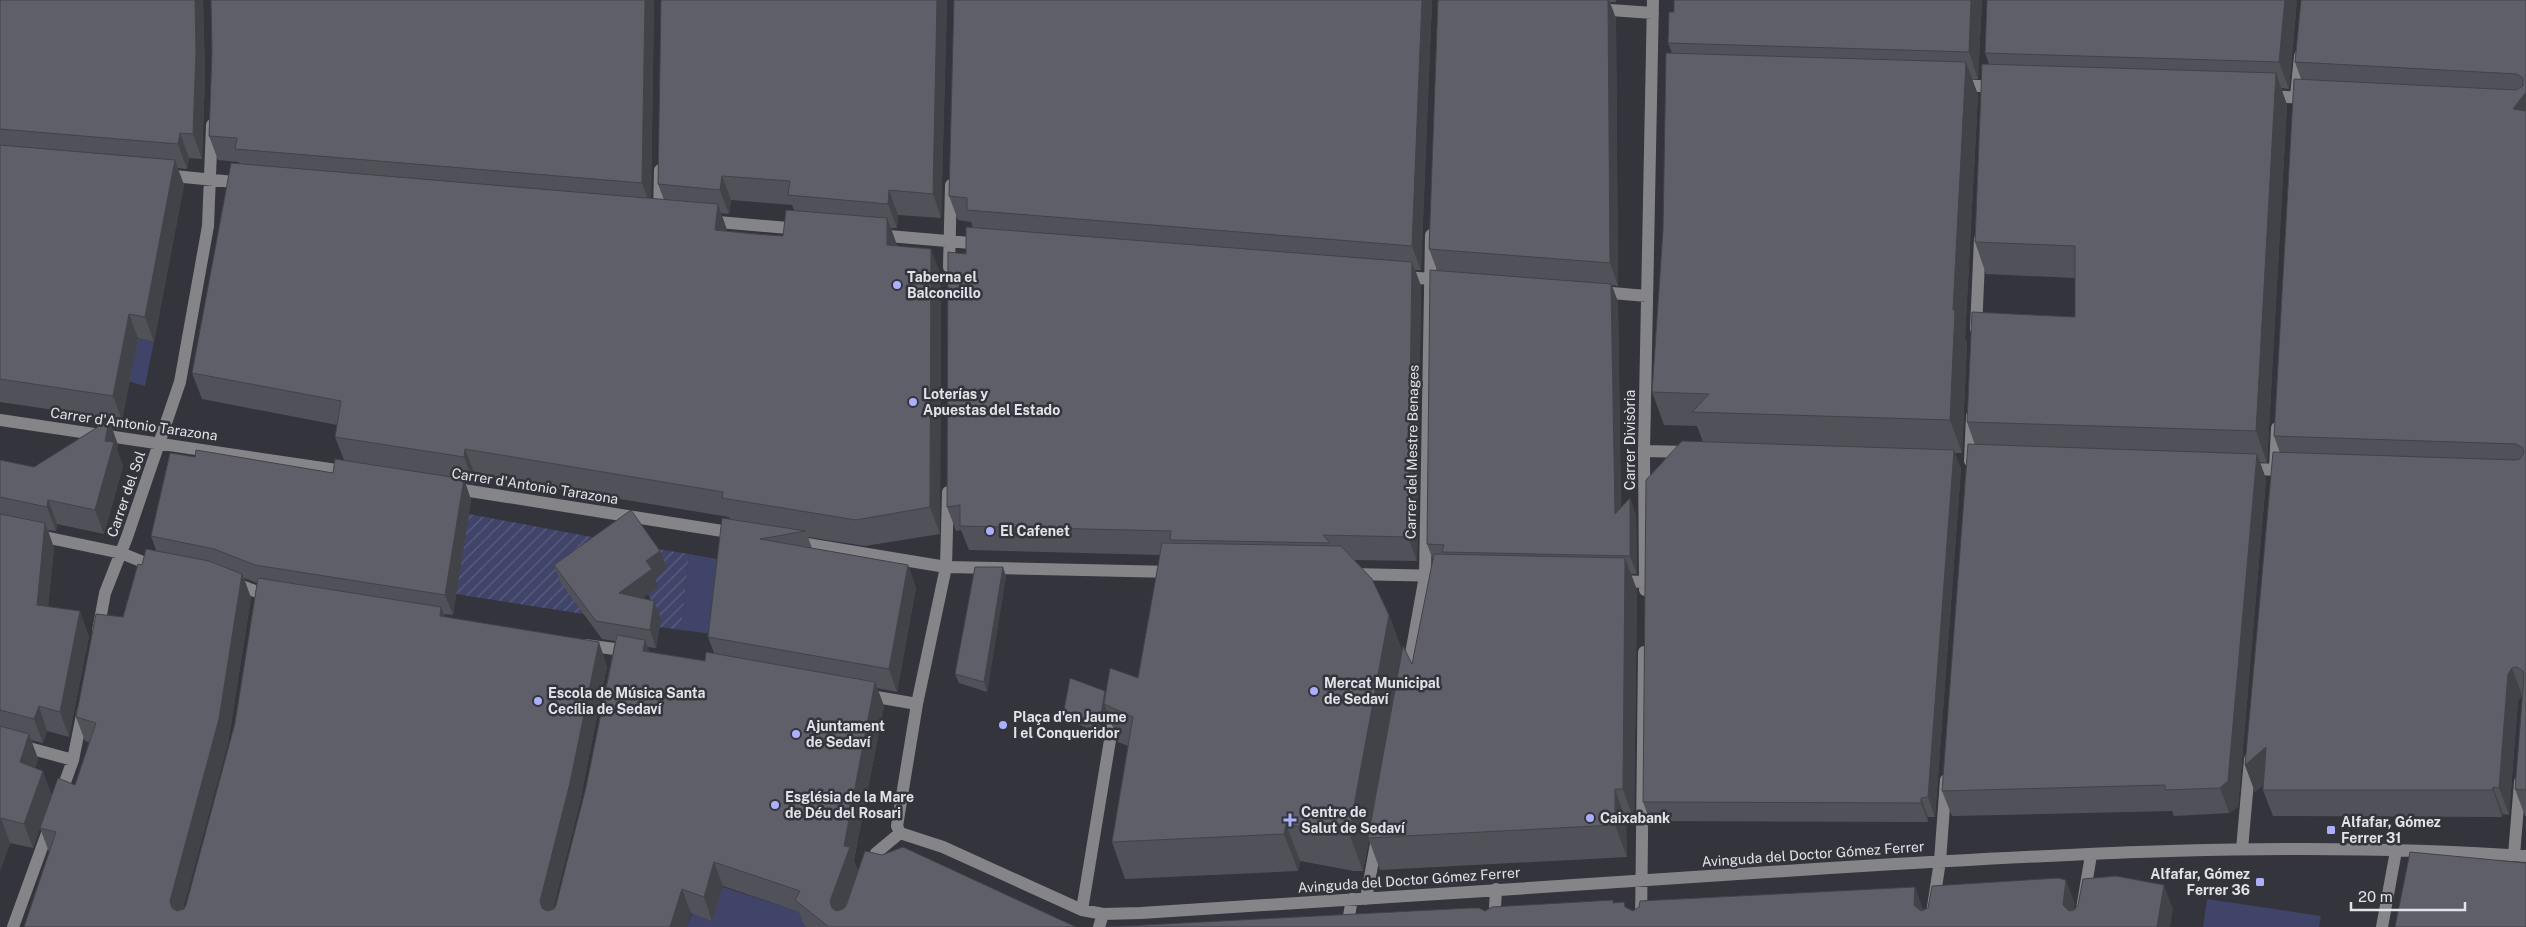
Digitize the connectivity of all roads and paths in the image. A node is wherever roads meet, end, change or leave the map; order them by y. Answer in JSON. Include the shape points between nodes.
{"nodes":[{"id":1,"x":1653,"y":6,"type":"edge"},
{"id":2,"x":1587,"y":8,"type":"edge"},
{"id":3,"x":2301,"y":39,"type":"edge"},
{"id":4,"x":1948,"y":85,"type":"edge"},
{"id":5,"x":2007,"y":87,"type":"edge"},
{"id":6,"x":2256,"y":96,"type":"edge"},
{"id":7,"x":2325,"y":99,"type":"edge"},
{"id":8,"x":2296,"y":102,"type":"junction"},
{"id":9,"x":212,"y":115,"type":"edge"},
{"id":10,"x":660,"y":156,"type":"edge"},
{"id":11,"x":951,"y":167,"type":"edge"},
{"id":12,"x":154,"y":174,"type":"edge"},
{"id":13,"x":211,"y":180,"type":"junction"},
{"id":14,"x":255,"y":184,"type":"edge"},
{"id":15,"x":644,"y":216,"type":"edge"},
{"id":16,"x":696,"y":220,"type":"edge"},
{"id":17,"x":1981,"y":225,"type":"edge"},
{"id":18,"x":1431,"y":226,"type":"edge"},
{"id":19,"x":811,"y":230,"type":"edge"},
{"id":20,"x":859,"y":234,"type":"edge"},
{"id":21,"x":949,"y":241,"type":"junction"},
{"id":22,"x":994,"y":245,"type":"edge"},
{"id":23,"x":1390,"y":276,"type":"edge"},
{"id":24,"x":1429,"y":279,"type":"junction"},
{"id":25,"x":949,"y":282,"type":"edge"},
{"id":26,"x":1463,"y":282,"type":"edge"},
{"id":27,"x":1588,"y":292,"type":"edge"},
{"id":28,"x":1647,"y":296,"type":"junction"},
{"id":29,"x":1975,"y":344,"type":"edge"},
{"id":30,"x":1973,"y":403,"type":"edge"},
{"id":31,"x":2278,"y":411,"type":"edge"},
{"id":32,"x":0,"y":420,"type":"edge"},
{"id":33,"x":160,"y":442,"type":"junction"},
{"id":34,"x":1644,"y":451,"type":"junction"},
{"id":35,"x":1703,"y":453,"type":"edge"},
{"id":36,"x":1970,"y":465,"type":"edge"},
{"id":37,"x":2236,"y":469,"type":"edge"},
{"id":38,"x":2294,"y":470,"type":"edge"},
{"id":39,"x":358,"y":473,"type":"edge"},
{"id":40,"x":2274,"y":474,"type":"junction"},
{"id":41,"x":948,"y":478,"type":"edge"},
{"id":42,"x":437,"y":486,"type":"edge"},
{"id":43,"x":20,"y":532,"type":"edge"},
{"id":44,"x":752,"y":536,"type":"edge"},
{"id":45,"x":781,"y":540,"type":"edge"},
{"id":46,"x":121,"y":552,"type":"junction"},
{"id":47,"x":946,"y":566,"type":"junction"},
{"id":48,"x":172,"y":568,"type":"edge"},
{"id":49,"x":1184,"y":572,"type":"edge"},
{"id":50,"x":1336,"y":574,"type":"edge"},
{"id":51,"x":1425,"y":576,"type":"junction"},
{"id":52,"x":1454,"y":576,"type":"edge"},
{"id":53,"x":220,"y":578,"type":"edge"},
{"id":54,"x":1601,"y":580,"type":"edge"},
{"id":55,"x":1645,"y":582,"type":"junction"},
{"id":56,"x":280,"y":597,"type":"edge"},
{"id":57,"x":1645,"y":602,"type":"edge"},
{"id":58,"x":1644,"y":641,"type":"edge"},
{"id":59,"x":576,"y":643,"type":"edge"},
{"id":60,"x":94,"y":648,"type":"edge"},
{"id":61,"x":620,"y":650,"type":"junction"},
{"id":62,"x":637,"y":653,"type":"edge"},
{"id":63,"x":617,"y":664,"type":"edge"},
{"id":64,"x":848,"y":692,"type":"edge"},
{"id":65,"x":1404,"y":693,"type":"edge"},
{"id":66,"x":86,"y":694,"type":"edge"},
{"id":67,"x":1117,"y":700,"type":"edge"},
{"id":68,"x":917,"y":704,"type":"junction"},
{"id":69,"x":0,"y":740,"type":"edge"},
{"id":70,"x":2252,"y":742,"type":"edge"},
{"id":71,"x":73,"y":760,"type":"junction"},
{"id":72,"x":1947,"y":764,"type":"edge"},
{"id":73,"x":2521,"y":769,"type":"edge"},
{"id":74,"x":1379,"y":827,"type":"edge"},
{"id":75,"x":900,"y":833,"type":"junction"},
{"id":76,"x":2242,"y":849,"type":"junction"},
{"id":77,"x":2396,"y":851,"type":"junction"},
{"id":78,"x":2090,"y":855,"type":"junction"},
{"id":79,"x":2520,"y":856,"type":"edge"},
{"id":80,"x":1940,"y":861,"type":"junction"},
{"id":81,"x":1642,"y":880,"type":"junction"},
{"id":82,"x":863,"y":881,"type":"edge"},
{"id":83,"x":1496,"y":889,"type":"junction"},
{"id":84,"x":1366,"y":898,"type":"junction"},
{"id":85,"x":1352,"y":899,"type":"junction"},
{"id":86,"x":1082,"y":910,"type":"junction"},
{"id":87,"x":1103,"y":914,"type":"junction"},
{"id":88,"x":14,"y":927,"type":"edge"},
{"id":89,"x":1099,"y":927,"type":"edge"},
{"id":90,"x":1348,"y":927,"type":"edge"},
{"id":91,"x":1494,"y":927,"type":"edge"},
{"id":92,"x":1641,"y":927,"type":"edge"},
{"id":93,"x":1930,"y":927,"type":"edge"},
{"id":94,"x":2079,"y":927,"type":"edge"},
{"id":95,"x":2382,"y":927,"type":"edge"}],
"edges":[{"from":1,"to":2,"type":"street"},
{"from":1,"to":28,"type":"street","name":"Carrer Divisòria","via":[[1658,78]]},
{"from":3,"to":8,"type":"street"},
{"from":4,"to":5,"type":"street"},
{"from":6,"to":8,"type":"street"},
{"from":7,"to":8,"type":"street"},
{"from":9,"to":13,"type":"street","name":"Carrer del Sol"},
{"from":10,"to":15,"type":"street","via":[[663,217]]},
{"from":11,"to":21,"type":"street"},
{"from":12,"to":13,"type":"street"},
{"from":13,"to":14,"type":"street"},
{"from":13,"to":33,"type":"street","name":"Carrer del Sol","via":[[208,226],[180,382]]},
{"from":16,"to":19,"type":"street"},
{"from":17,"to":29,"type":"street"},
{"from":18,"to":24,"type":"street","name":"Carrer del Mestre Benages"},
{"from":20,"to":21,"type":"street"},
{"from":21,"to":22,"type":"street"},
{"from":21,"to":25,"type":"street"},
{"from":23,"to":24,"type":"street"},
{"from":24,"to":26,"type":"street"},
{"from":24,"to":51,"type":"street","name":"Carrer del Mestre Benages"},
{"from":27,"to":28,"type":"street"},
{"from":28,"to":34,"type":"street","name":"Carrer Divisòria"},
{"from":30,"to":36,"type":"street"},
{"from":31,"to":40,"type":"street"},
{"from":32,"to":33,"type":"street","name":"Carrer d'Antonio Tarazona"},
{"from":33,"to":39,"type":"street","name":"Carrer d'Antonio Tarazona"},
{"from":33,"to":46,"type":"street","name":"Carrer del Sol"},
{"from":34,"to":35,"type":"street"},
{"from":34,"to":55,"type":"street","name":"Carrer Divisòria"},
{"from":37,"to":40,"type":"street"},
{"from":38,"to":40,"type":"street"},
{"from":41,"to":47,"type":"street"},
{"from":42,"to":44,"type":"street","name":"Carrer d'Antonio Tarazona"},
{"from":43,"to":46,"type":"street"},
{"from":45,"to":47,"type":"street"},
{"from":46,"to":48,"type":"street","via":[[142,562]]},
{"from":46,"to":60,"type":"street","name":"Carrer del Sol","via":[[105,593]]},
{"from":47,"to":49,"type":"street"},
{"from":47,"to":68,"type":"street"},
{"from":50,"to":51,"type":"street"},
{"from":51,"to":52,"type":"street"},
{"from":51,"to":65,"type":"street","name":"Carrer del Mestre Benages"},
{"from":53,"to":56,"type":"street","via":[[259,598]]},
{"from":54,"to":55,"type":"street"},
{"from":55,"to":57,"type":"street","name":"Carrer Divisòria"},
{"from":58,"to":81,"type":"street"},
{"from":59,"to":61,"type":"street"},
{"from":61,"to":62,"type":"street"},
{"from":61,"to":63,"type":"street"},
{"from":64,"to":68,"type":"street"},
{"from":66,"to":71,"type":"street"},
{"from":67,"to":86,"type":"street"},
{"from":68,"to":75,"type":"street","via":[[897,819]]},
{"from":69,"to":71,"type":"street"},
{"from":70,"to":76,"type":"street"},
{"from":71,"to":88,"type":"street"},
{"from":72,"to":80,"type":"street"},
{"from":73,"to":79,"type":"street"},
{"from":74,"to":84,"type":"street"},
{"from":75,"to":82,"type":"street","via":[[876,853]]},
{"from":75,"to":86,"type":"street","via":[[943,847]]},
{"from":76,"to":77,"type":"street","name":"Avinguda del Doctor Gómez Ferrer"},
{"from":76,"to":78,"type":"street","name":"Avinguda del Doctor Gómez Ferrer"},
{"from":77,"to":79,"type":"street","name":"Avinguda del Doctor Gómez Ferrer"},
{"from":77,"to":95,"type":"street"},
{"from":78,"to":80,"type":"street","name":"Avinguda del Doctor Gómez Ferrer"},
{"from":78,"to":94,"type":"street"},
{"from":80,"to":81,"type":"street","name":"Avinguda del Doctor Gómez Ferrer"},
{"from":80,"to":93,"type":"street"},
{"from":81,"to":83,"type":"street","name":"Avinguda del Doctor Gómez Ferrer"},
{"from":81,"to":92,"type":"street"},
{"from":83,"to":84,"type":"street","name":"Avinguda del Doctor Gómez Ferrer"},
{"from":83,"to":91,"type":"street"},
{"from":84,"to":85,"type":"street","name":"Avinguda del Doctor Gómez Ferrer"},
{"from":85,"to":87,"type":"street","name":"Avinguda del Doctor Gómez Ferrer"},
{"from":85,"to":90,"type":"street"},
{"from":86,"to":87,"type":"street"},
{"from":87,"to":89,"type":"street"}]}
